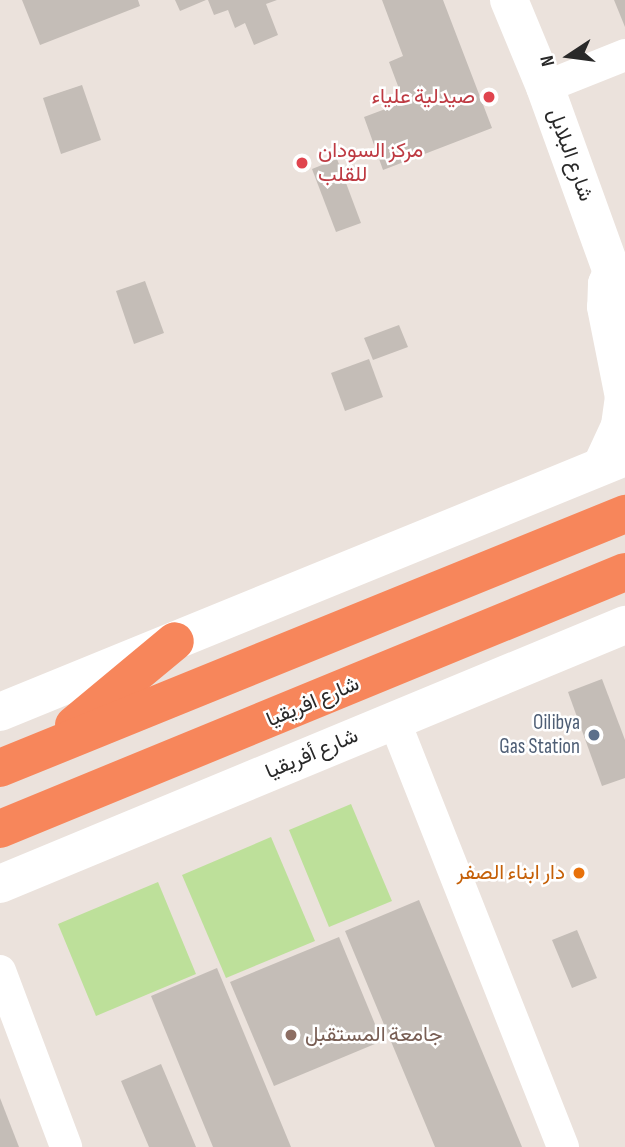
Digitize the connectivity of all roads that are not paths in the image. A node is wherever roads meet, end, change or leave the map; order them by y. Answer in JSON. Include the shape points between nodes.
{"nodes":[{"id":1,"x":509,"y":0,"type":"edge"},
{"id":2,"x":625,"y":55,"type":"edge"},
{"id":3,"x":545,"y":87,"type":"junction"},
{"id":4,"x":618,"y":273,"type":"edge"},
{"id":5,"x":613,"y":461,"type":"edge"},
{"id":6,"x":625,"y":514,"type":"edge"},
{"id":7,"x":625,"y":572,"type":"edge"},
{"id":8,"x":625,"y":625,"type":"edge"},
{"id":9,"x":175,"y":641,"type":"junction"},
{"id":10,"x":0,"y":712,"type":"edge"},
{"id":11,"x":394,"y":720,"type":"junction"},
{"id":12,"x":47,"y":748,"type":"junction"},
{"id":13,"x":0,"y":768,"type":"edge"},
{"id":14,"x":0,"y":829,"type":"edge"},
{"id":15,"x":0,"y":884,"type":"edge"},
{"id":16,"x":0,"y":971,"type":"edge"},
{"id":17,"x":66,"y":1147,"type":"edge"},
{"id":18,"x":563,"y":1147,"type":"edge"}],
"edges":[{"from":1,"to":3,"type":"street","name":"شارع البلابل"},
{"from":2,"to":3,"type":"street"},
{"from":3,"to":4,"type":"street","name":"شارع البلابل"},
{"from":4,"to":5,"type":"street","name":"شارع البلابل","via":[[607,284],[606,307],[624,397]]},
{"from":5,"to":9,"type":"street"},
{"from":6,"to":12,"type":"highway"},
{"from":7,"to":14,"type":"highway","name":"شارع افريقيا"},
{"from":8,"to":11,"type":"street","name":"شارع أفريقيا"},
{"from":9,"to":10,"type":"street"},
{"from":9,"to":12,"type":"highway"},
{"from":11,"to":15,"type":"street","name":"شارع أفريقيا"},
{"from":11,"to":18,"type":"street"},
{"from":12,"to":13,"type":"highway"},
{"from":16,"to":17,"type":"street"}]}
